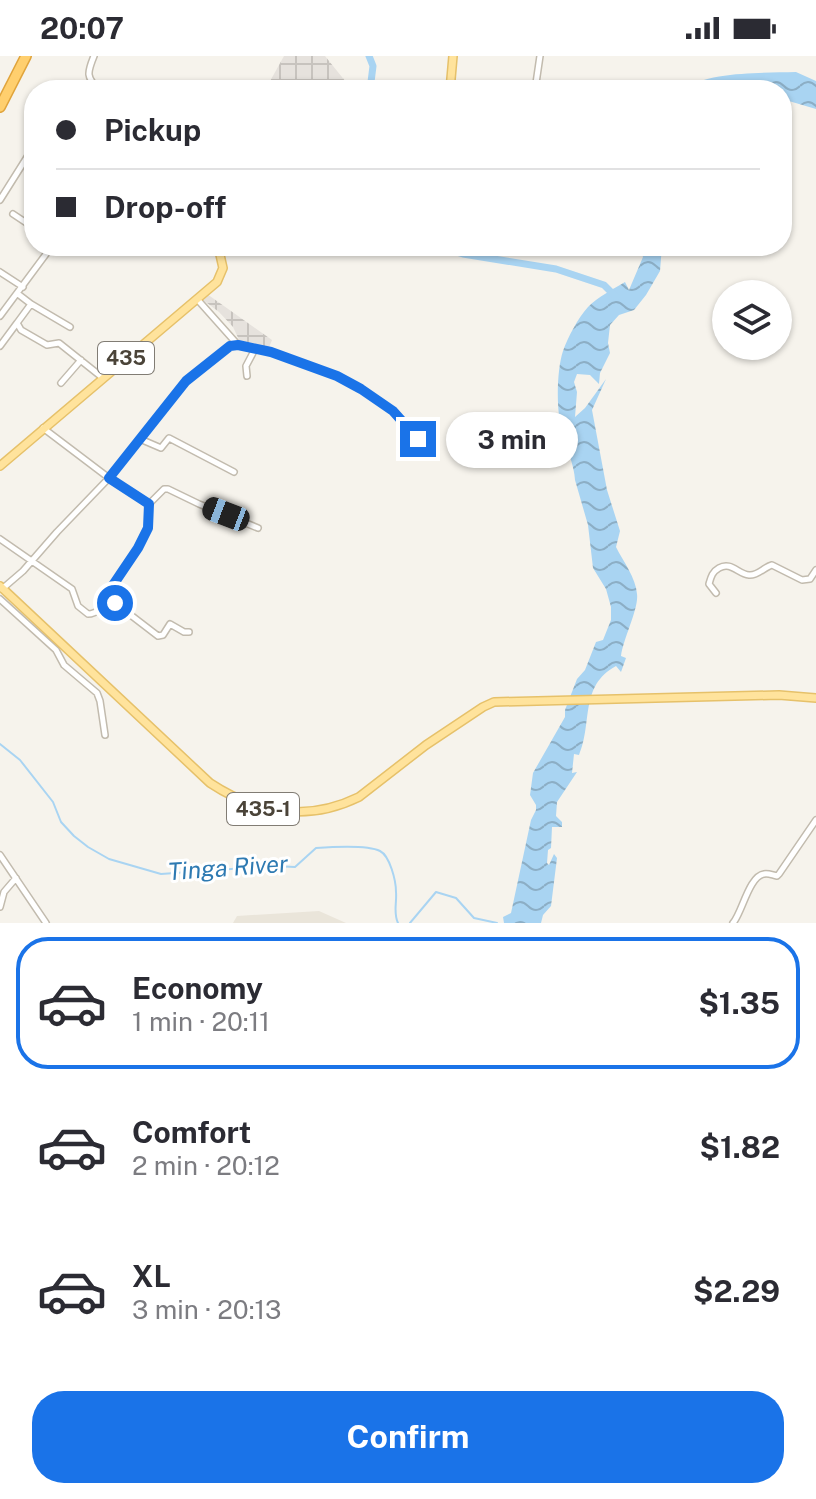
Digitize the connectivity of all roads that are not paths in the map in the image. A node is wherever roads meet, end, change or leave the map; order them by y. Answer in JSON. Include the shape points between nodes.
{"nodes":[{"id":1,"x":24,"y":56,"type":"edge"},
{"id":2,"x":94,"y":56,"type":"edge"},
{"id":3,"x":453,"y":56,"type":"edge"},
{"id":4,"x":540,"y":56,"type":"edge"},
{"id":5,"x":89,"y":80,"type":"edge"},
{"id":6,"x":451,"y":80,"type":"edge"},
{"id":7,"x":536,"y":80,"type":"edge"},
{"id":8,"x":0,"y":98,"type":"edge"},
{"id":9,"x":0,"y":107,"type":"edge"},
{"id":10,"x":24,"y":162,"type":"edge"},
{"id":11,"x":0,"y":200,"type":"edge"},
{"id":12,"x":13,"y":214,"type":"dead end"},
{"id":13,"x":24,"y":221,"type":"edge"},
{"id":14,"x":45,"y":256,"type":"edge"},
{"id":15,"x":222,"y":256,"type":"edge"},
{"id":16,"x":0,"y":272,"type":"edge"},
{"id":17,"x":23,"y":287,"type":"junction"},
{"id":18,"x":18,"y":294,"type":"junction"},
{"id":19,"x":197,"y":299,"type":"junction"},
{"id":20,"x":31,"y":304,"type":"junction"},
{"id":21,"x":0,"y":316,"type":"edge"},
{"id":22,"x":17,"y":323,"type":"junction"},
{"id":23,"x":70,"y":327,"type":"dead end"},
{"id":24,"x":238,"y":345,"type":"junction"},
{"id":25,"x":0,"y":346,"type":"edge"},
{"id":26,"x":255,"y":349,"type":"junction"},
{"id":27,"x":81,"y":360,"type":"junction"},
{"id":28,"x":247,"y":376,"type":"dead end"},
{"id":29,"x":103,"y":378,"type":"junction"},
{"id":30,"x":61,"y":383,"type":"dead end"},
{"id":31,"x":43,"y":428,"type":"junction"},
{"id":32,"x":140,"y":439,"type":"junction"},
{"id":33,"x":418,"y":439,"type":"dead end"},
{"id":34,"x":0,"y":465,"type":"edge"},
{"id":35,"x":234,"y":472,"type":"dead end"},
{"id":36,"x":109,"y":478,"type":"junction"},
{"id":37,"x":149,"y":504,"type":"junction"},
{"id":38,"x":258,"y":528,"type":"dead end"},
{"id":39,"x":0,"y":539,"type":"edge"},
{"id":40,"x":31,"y":561,"type":"junction"},
{"id":41,"x":816,"y":570,"type":"edge"},
{"id":42,"x":1,"y":589,"type":"edge"},
{"id":43,"x":716,"y":593,"type":"dead end"},
{"id":44,"x":0,"y":599,"type":"edge"},
{"id":45,"x":108,"y":603,"type":"junction"},
{"id":46,"x":189,"y":632,"type":"dead end"},
{"id":47,"x":816,"y":698,"type":"edge"},
{"id":48,"x":105,"y":735,"type":"dead end"},
{"id":49,"x":816,"y":820,"type":"edge"},
{"id":50,"x":0,"y":855,"type":"edge"},
{"id":51,"x":16,"y":878,"type":"junction"},
{"id":52,"x":0,"y":907,"type":"edge"},
{"id":53,"x":46,"y":923,"type":"edge"},
{"id":54,"x":733,"y":923,"type":"edge"}],
"edges":[{"from":1,"to":8,"type":"highway"},
{"from":1,"to":9,"type":"highway"},
{"from":2,"to":5,"type":"street"},
{"from":3,"to":6,"type":"main road"},
{"from":4,"to":7,"type":"street"},
{"from":10,"to":11,"type":"street"},
{"from":12,"to":13,"type":"street"},
{"from":14,"to":17,"type":"street"},
{"from":15,"to":19,"type":"main road","number":"435","via":[[223,272]]},
{"from":16,"to":17,"type":"street"},
{"from":17,"to":18,"type":"street"},
{"from":18,"to":20,"type":"street"},
{"from":18,"to":21,"type":"street"},
{"from":19,"to":24,"type":"street"},
{"from":19,"to":29,"type":"main road","number":"435"},
{"from":20,"to":22,"type":"street"},
{"from":20,"to":23,"type":"street"},
{"from":22,"to":25,"type":"street"},
{"from":22,"to":27,"type":"street","via":[[32,338],[47,345],[59,343]]},
{"from":24,"to":26,"type":"street"},
{"from":24,"to":32,"type":"street","via":[[186,381]]},
{"from":26,"to":28,"type":"street"},
{"from":26,"to":33,"type":"street","via":[[326,371],[361,389],[393,411]]},
{"from":27,"to":29,"type":"street"},
{"from":27,"to":30,"type":"street"},
{"from":29,"to":31,"type":"main road","number":"435"},
{"from":31,"to":34,"type":"main road","number":"435"},
{"from":31,"to":36,"type":"street"},
{"from":32,"to":35,"type":"street","via":[[161,448],[169,438]]},
{"from":32,"to":36,"type":"street"},
{"from":36,"to":37,"type":"street"},
{"from":36,"to":40,"type":"street"},
{"from":37,"to":38,"type":"street","via":[[166,488]]},
{"from":37,"to":45,"type":"street","via":[[149,526],[108,592]]},
{"from":39,"to":40,"type":"street"},
{"from":40,"to":42,"type":"street"},
{"from":40,"to":45,"type":"street","via":[[72,589],[84,612],[97,612]]},
{"from":41,"to":43,"type":"street","via":[[802,580],[772,565],[754,575],[725,566],[711,577]]},
{"from":42,"to":47,"type":"main road","number":"435-1","via":[[210,783],[265,809],[308,811],[347,803],[494,702]]},
{"from":44,"to":48,"type":"street","via":[[97,693]]},
{"from":45,"to":46,"type":"street","via":[[121,606],[158,636],[170,624]]},
{"from":49,"to":54,"type":"street","via":[[779,874],[759,875]]},
{"from":50,"to":51,"type":"street"},
{"from":51,"to":52,"type":"street"},
{"from":51,"to":53,"type":"street"}]}
